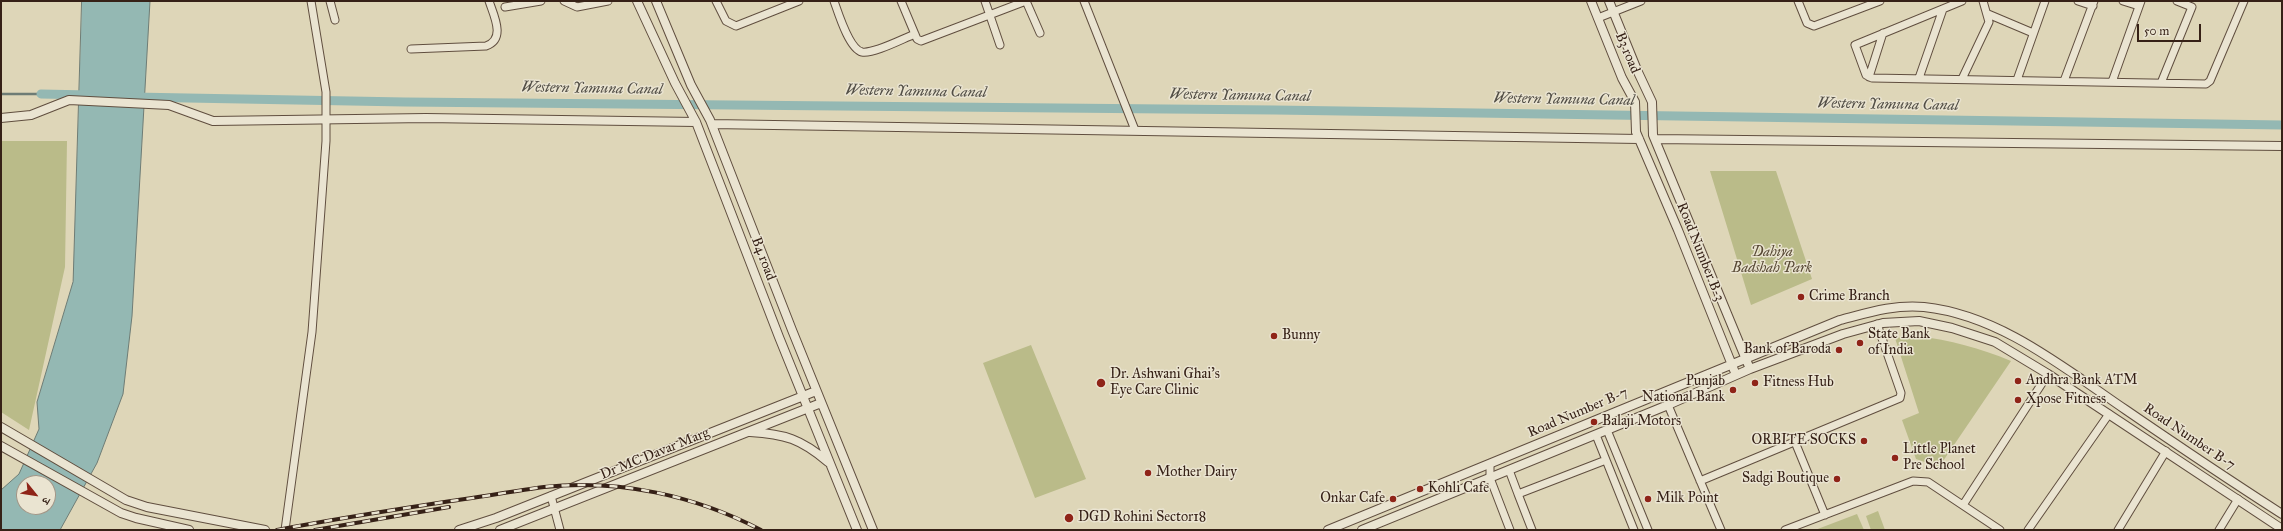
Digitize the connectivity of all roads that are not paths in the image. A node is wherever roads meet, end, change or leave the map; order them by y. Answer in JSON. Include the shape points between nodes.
{"nodes":[{"id":1,"x":311,"y":1,"type":"edge"},
{"id":2,"x":330,"y":1,"type":"edge"},
{"id":3,"x":489,"y":1,"type":"edge"},
{"id":4,"x":541,"y":1,"type":"edge"},
{"id":5,"x":564,"y":1,"type":"edge"},
{"id":6,"x":608,"y":1,"type":"edge"},
{"id":7,"x":637,"y":1,"type":"edge"},
{"id":8,"x":656,"y":1,"type":"edge"},
{"id":9,"x":716,"y":1,"type":"edge"},
{"id":10,"x":799,"y":1,"type":"edge"},
{"id":11,"x":834,"y":1,"type":"edge"},
{"id":12,"x":901,"y":1,"type":"edge"},
{"id":13,"x":985,"y":1,"type":"edge"},
{"id":14,"x":1026,"y":1,"type":"edge"},
{"id":15,"x":1084,"y":1,"type":"edge"},
{"id":16,"x":1591,"y":1,"type":"edge"},
{"id":17,"x":1609,"y":1,"type":"edge"},
{"id":18,"x":1641,"y":1,"type":"edge"},
{"id":19,"x":1798,"y":1,"type":"edge"},
{"id":20,"x":1880,"y":1,"type":"edge"},
{"id":21,"x":1962,"y":1,"type":"edge"},
{"id":22,"x":1984,"y":1,"type":"edge"},
{"id":23,"x":2045,"y":1,"type":"edge"},
{"id":24,"x":2078,"y":1,"type":"edge"},
{"id":25,"x":2123,"y":1,"type":"edge"},
{"id":26,"x":2177,"y":1,"type":"edge"},
{"id":27,"x":2244,"y":1,"type":"edge"},
{"id":28,"x":2187,"y":2,"type":"edge"},
{"id":29,"x":2093,"y":4,"type":"edge"},
{"id":30,"x":2140,"y":4,"type":"edge"},
{"id":31,"x":505,"y":7,"type":"dead end"},
{"id":32,"x":1944,"y":8,"type":"junction"},
{"id":33,"x":1614,"y":12,"type":"junction"},
{"id":34,"x":1988,"y":14,"type":"junction"},
{"id":35,"x":990,"y":15,"type":"junction"},
{"id":36,"x":1598,"y":18,"type":"junction"},
{"id":37,"x":335,"y":20,"type":"dead end"},
{"id":38,"x":1040,"y":33,"type":"dead end"},
{"id":39,"x":1883,"y":33,"type":"junction"},
{"id":40,"x":2033,"y":33,"type":"junction"},
{"id":41,"x":914,"y":34,"type":"junction"},
{"id":42,"x":1000,"y":45,"type":"dead end"},
{"id":43,"x":411,"y":49,"type":"dead end"},
{"id":44,"x":1869,"y":77,"type":"junction"},
{"id":45,"x":1919,"y":78,"type":"junction"},
{"id":46,"x":1962,"y":78,"type":"junction"},
{"id":47,"x":2017,"y":80,"type":"junction"},
{"id":48,"x":2064,"y":81,"type":"junction"},
{"id":49,"x":2112,"y":82,"type":"junction"},
{"id":50,"x":2161,"y":83,"type":"junction"},
{"id":51,"x":326,"y":115,"type":"junction"},
{"id":52,"x":1,"y":118,"type":"edge"},
{"id":53,"x":695,"y":119,"type":"junction"},
{"id":54,"x":711,"y":122,"type":"junction"},
{"id":55,"x":1135,"y":130,"type":"junction"},
{"id":56,"x":1638,"y":135,"type":"junction"},
{"id":57,"x":1654,"y":137,"type":"junction"},
{"id":58,"x":2282,"y":146,"type":"edge"},
{"id":59,"x":1877,"y":324,"type":"junction"},
{"id":60,"x":1746,"y":358,"type":"junction"},
{"id":61,"x":1731,"y":364,"type":"junction"},
{"id":62,"x":1750,"y":369,"type":"junction"},
{"id":63,"x":2048,"y":374,"type":"junction"},
{"id":64,"x":1736,"y":375,"type":"junction"},
{"id":65,"x":816,"y":390,"type":"junction"},
{"id":66,"x":802,"y":395,"type":"junction"},
{"id":67,"x":821,"y":403,"type":"junction"},
{"id":68,"x":1668,"y":405,"type":"junction"},
{"id":69,"x":807,"y":407,"type":"junction"},
{"id":70,"x":2109,"y":414,"type":"junction"},
{"id":71,"x":1,"y":427,"type":"edge"},
{"id":72,"x":1607,"y":430,"type":"junction"},
{"id":73,"x":746,"y":432,"type":"junction"},
{"id":74,"x":1596,"y":435,"type":"junction"},
{"id":75,"x":1795,"y":442,"type":"junction"},
{"id":76,"x":1,"y":446,"type":"edge"},
{"id":77,"x":2166,"y":451,"type":"junction"},
{"id":78,"x":1606,"y":460,"type":"junction"},
{"id":79,"x":830,"y":464,"type":"junction"},
{"id":80,"x":1490,"y":464,"type":"junction"},
{"id":81,"x":1509,"y":470,"type":"junction"},
{"id":82,"x":1490,"y":478,"type":"junction"},
{"id":83,"x":1700,"y":481,"type":"junction"},
{"id":84,"x":1518,"y":494,"type":"junction"},
{"id":85,"x":550,"y":496,"type":"junction"},
{"id":86,"x":2238,"y":500,"type":"junction"},
{"id":87,"x":1963,"y":505,"type":"junction"},
{"id":88,"x":554,"y":508,"type":"junction"},
{"id":89,"x":167,"y":510,"type":"junction"},
{"id":90,"x":2282,"y":514,"type":"edge"},
{"id":91,"x":1825,"y":515,"type":"junction"},
{"id":92,"x":163,"y":525,"type":"junction"},
{"id":93,"x":2282,"y":529,"type":"edge"},
{"id":94,"x":189,"y":530,"type":"edge"},
{"id":95,"x":265,"y":530,"type":"edge"},
{"id":96,"x":286,"y":530,"type":"edge"},
{"id":97,"x":459,"y":530,"type":"edge"},
{"id":98,"x":500,"y":530,"type":"edge"},
{"id":99,"x":560,"y":530,"type":"edge"},
{"id":100,"x":857,"y":530,"type":"edge"},
{"id":101,"x":873,"y":530,"type":"edge"},
{"id":102,"x":1328,"y":530,"type":"edge"},
{"id":103,"x":1362,"y":530,"type":"edge"},
{"id":104,"x":1510,"y":530,"type":"edge"},
{"id":105,"x":1532,"y":530,"type":"edge"},
{"id":106,"x":1634,"y":530,"type":"edge"},
{"id":107,"x":1648,"y":530,"type":"edge"},
{"id":108,"x":1721,"y":530,"type":"edge"},
{"id":109,"x":1784,"y":530,"type":"edge"},
{"id":110,"x":2000,"y":530,"type":"edge"},
{"id":111,"x":2028,"y":530,"type":"edge"},
{"id":112,"x":2118,"y":530,"type":"edge"},
{"id":113,"x":2219,"y":530,"type":"edge"}],
"edges":[{"from":1,"to":51,"type":"street","via":[[326,92]]},
{"from":2,"to":37,"type":"street"},
{"from":3,"to":43,"type":"street","via":[[498,31],[498,38],[493,44]]},
{"from":4,"to":31,"type":"street"},
{"from":5,"to":6,"type":"street","via":[[577,7]]},
{"from":7,"to":53,"type":"street","name":"B4 road","via":[[675,83]]},
{"from":8,"to":54,"type":"street","name":"B4 road","via":[[691,85]]},
{"from":9,"to":10,"type":"street","via":[[726,21],[736,26]]},
{"from":11,"to":41,"type":"street","via":[[848,37],[861,52]]},
{"from":12,"to":41,"type":"street"},
{"from":13,"to":35,"type":"street"},
{"from":14,"to":35,"type":"street"},
{"from":14,"to":38,"type":"street"},
{"from":15,"to":55,"type":"street"},
{"from":16,"to":36,"type":"street","name":"B3 road"},
{"from":17,"to":33,"type":"street","name":"B3 road"},
{"from":18,"to":33,"type":"street"},
{"from":19,"to":20,"type":"street","via":[[1808,23],[1814,26]]},
{"from":21,"to":32,"type":"street"},
{"from":22,"to":34,"type":"street"},
{"from":23,"to":40,"type":"street"},
{"from":24,"to":29,"type":"street"},
{"from":25,"to":30,"type":"street"},
{"from":26,"to":28,"type":"street"},
{"from":27,"to":50,"type":"street","via":[[2208,84]]},
{"from":28,"to":50,"type":"street","via":[[2192,9]]},
{"from":29,"to":48,"type":"street"},
{"from":30,"to":49,"type":"street"},
{"from":32,"to":39,"type":"street"},
{"from":32,"to":45,"type":"street"},
{"from":33,"to":36,"type":"street"},
{"from":33,"to":57,"type":"street","name":"B3 road","via":[[1652,102]]},
{"from":34,"to":40,"type":"street"},
{"from":34,"to":46,"type":"street","via":[[1987,27]]},
{"from":35,"to":41,"type":"street","via":[[921,41]]},
{"from":35,"to":42,"type":"street"},
{"from":36,"to":56,"type":"street","name":"B3 road","via":[[1622,78],[1635,102]]},
{"from":39,"to":44,"type":"street"},
{"from":39,"to":44,"type":"street","via":[[1854,46]]},
{"from":40,"to":47,"type":"street"},
{"from":44,"to":45,"type":"street"},
{"from":45,"to":46,"type":"street"},
{"from":46,"to":47,"type":"street"},
{"from":47,"to":48,"type":"street"},
{"from":48,"to":49,"type":"street"},
{"from":49,"to":50,"type":"street"},
{"from":51,"to":52,"type":"street","via":[[222,121],[205,118],[169,105],[69,100],[31,115]]},
{"from":51,"to":53,"type":"street"},
{"from":51,"to":96,"type":"street","via":[[312,332]]},
{"from":53,"to":66,"type":"street","name":"B4 road"},
{"from":54,"to":55,"type":"street"},
{"from":54,"to":65,"type":"street","name":"B4 road"},
{"from":55,"to":56,"type":"street"},
{"from":56,"to":61,"type":"street","name":"Road Number B-3"},
{"from":57,"to":58,"type":"street"},
{"from":57,"to":60,"type":"street"},
{"from":59,"to":62,"type":"street","name":"Road Number B-7"},
{"from":59,"to":63,"type":"street","name":"Road Number B-7","via":[[1919,321],[1952,328],[1995,342]]},
{"from":59,"to":75,"type":"street","via":[[1900,398]]},
{"from":60,"to":61,"type":"street","name":"Road Number B-7"},
{"from":60,"to":62,"type":"street"},
{"from":60,"to":90,"type":"street","name":"Road Number B-7","via":[[1840,320],[1885,308],[1922,306],[1959,313],[2002,330],[2044,355]]},
{"from":61,"to":64,"type":"street","name":"Road Number B-3"},
{"from":61,"to":80,"type":"street","name":"Road Number B-7"},
{"from":62,"to":64,"type":"street","name":"Road Number B-7"},
{"from":63,"to":70,"type":"street","name":"Road Number B-7"},
{"from":63,"to":87,"type":"street"},
{"from":64,"to":68,"type":"street","name":"Road Number B-7"},
{"from":65,"to":66,"type":"street"},
{"from":65,"to":67,"type":"street","name":"B4 road"},
{"from":66,"to":69,"type":"street","name":"B4 road"},
{"from":66,"to":85,"type":"street"},
{"from":67,"to":69,"type":"street","name":"Dr MC Davar Marg"},
{"from":67,"to":101,"type":"street","name":"B4 road"},
{"from":68,"to":72,"type":"street","name":"Road Number B-7"},
{"from":68,"to":83,"type":"street"},
{"from":69,"to":73,"type":"street","name":"Dr MC Davar Marg"},
{"from":69,"to":79,"type":"street","name":"B4 road"},
{"from":70,"to":77,"type":"street","name":"Road Number B-7"},
{"from":70,"to":111,"type":"street"},
{"from":71,"to":89,"type":"street","via":[[110,492],[147,507]]},
{"from":72,"to":74,"type":"street","name":"Road Number B-7"},
{"from":72,"to":107,"type":"street"},
{"from":73,"to":79,"type":"street","via":[[777,433],[793,437]]},
{"from":73,"to":88,"type":"street","name":"Dr MC Davar Marg"},
{"from":74,"to":78,"type":"street"},
{"from":74,"to":81,"type":"street","name":"Road Number B-7"},
{"from":75,"to":83,"type":"street"},
{"from":75,"to":91,"type":"street"},
{"from":76,"to":92,"type":"street","via":[[105,503],[136,518]]},
{"from":77,"to":86,"type":"street","name":"Road Number B-7"},
{"from":77,"to":112,"type":"street"},
{"from":78,"to":84,"type":"street"},
{"from":78,"to":106,"type":"street"},
{"from":79,"to":100,"type":"street","name":"B4 road"},
{"from":80,"to":82,"type":"street"},
{"from":80,"to":102,"type":"street","name":"Road Number B-7"},
{"from":81,"to":82,"type":"street","name":"Road Number B-7"},
{"from":81,"to":84,"type":"street"},
{"from":82,"to":103,"type":"street","name":"Road Number B-7"},
{"from":82,"to":104,"type":"street"},
{"from":83,"to":108,"type":"street"},
{"from":84,"to":105,"type":"street"},
{"from":85,"to":88,"type":"street"},
{"from":85,"to":97,"type":"street"},
{"from":86,"to":93,"type":"street","name":"Road Number B-7"},
{"from":86,"to":113,"type":"street"},
{"from":87,"to":91,"type":"street","via":[[1921,480]]},
{"from":87,"to":110,"type":"street"},
{"from":88,"to":98,"type":"street","name":"Dr MC Davar Marg"},
{"from":88,"to":99,"type":"street"},
{"from":89,"to":92,"type":"street"},
{"from":89,"to":95,"type":"street"},
{"from":91,"to":109,"type":"street"},
{"from":92,"to":94,"type":"street"}]}
